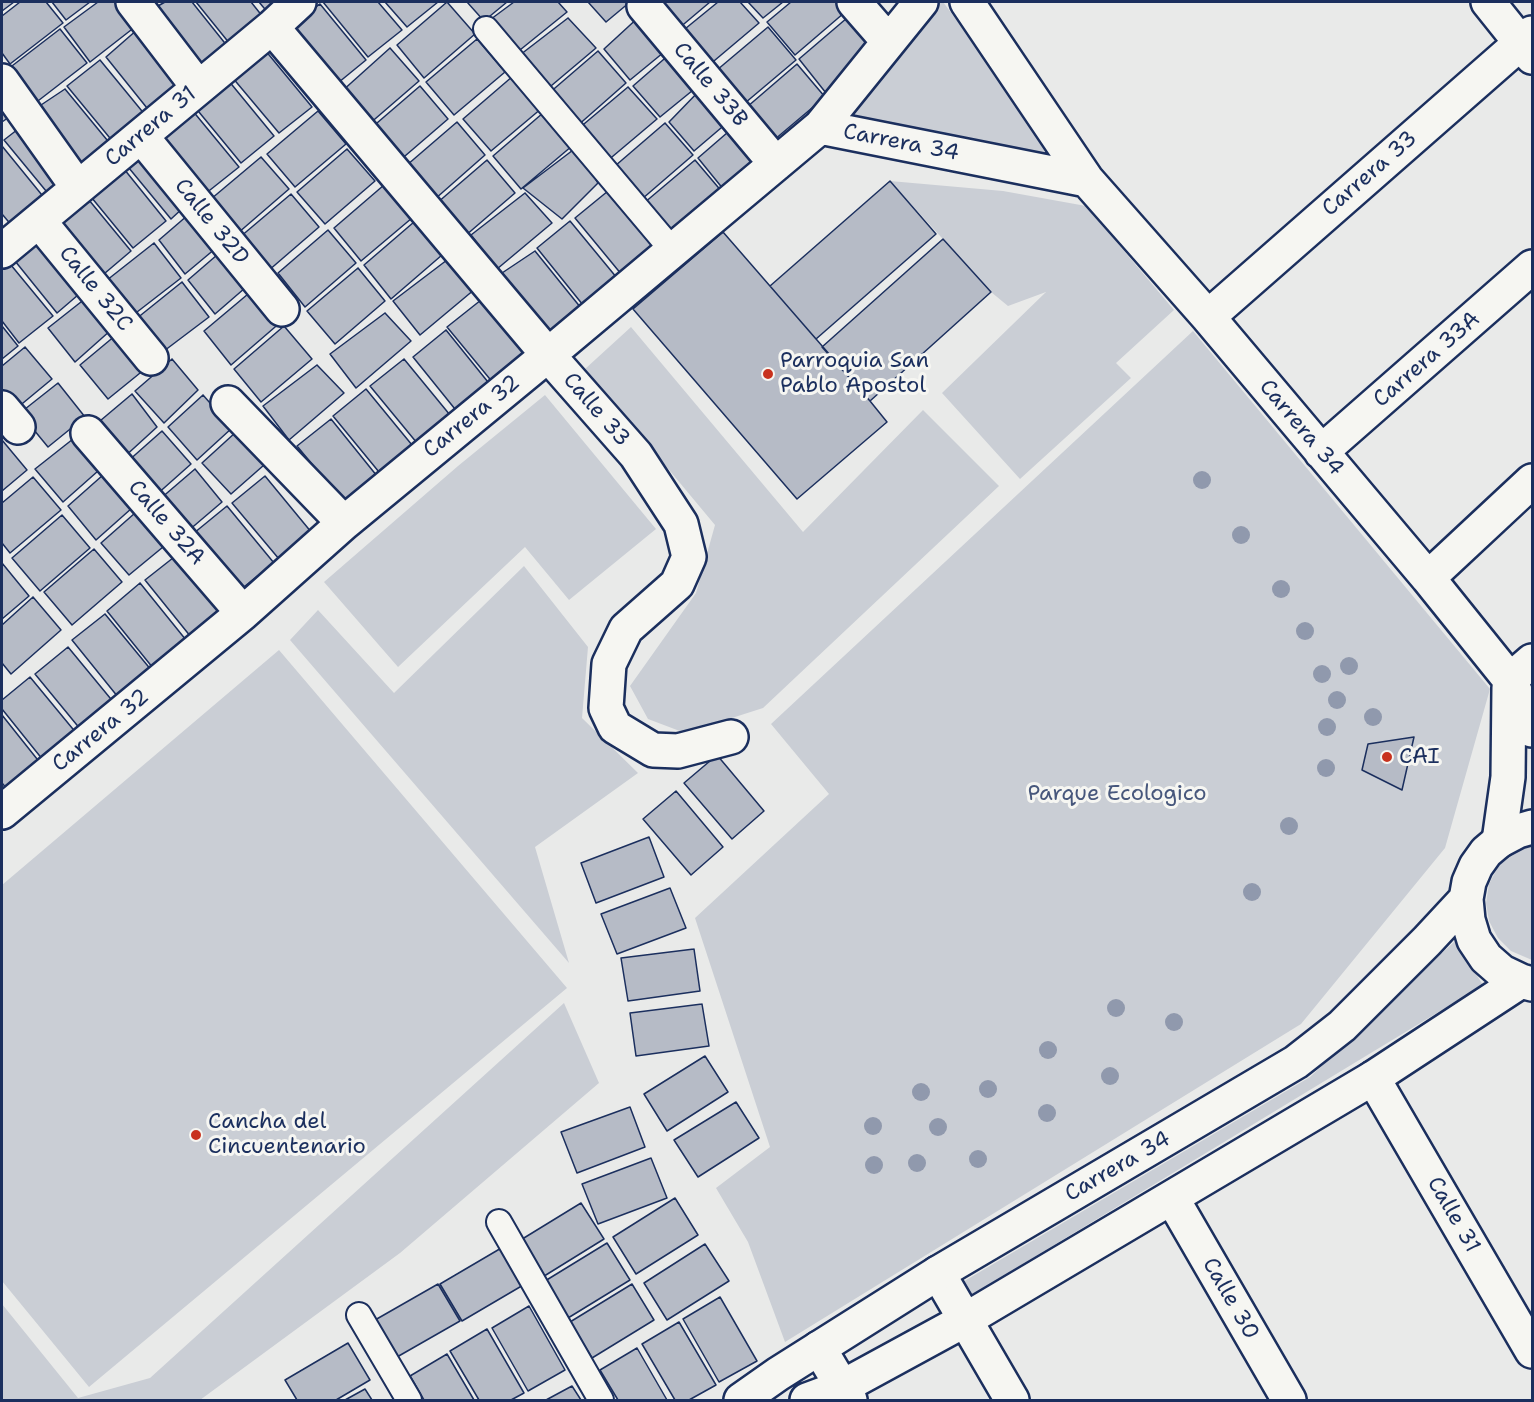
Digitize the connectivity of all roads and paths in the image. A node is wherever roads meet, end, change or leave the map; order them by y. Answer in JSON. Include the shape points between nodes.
{"nodes":[{"id":1,"x":133,"y":2,"type":"edge"},
{"id":2,"x":299,"y":2,"type":"edge"},
{"id":3,"x":854,"y":2,"type":"edge"},
{"id":4,"x":921,"y":2,"type":"edge"},
{"id":5,"x":967,"y":2,"type":"edge"},
{"id":6,"x":1488,"y":2,"type":"edge"},
{"id":7,"x":644,"y":6,"type":"dead end"},
{"id":8,"x":272,"y":27,"type":"junction"},
{"id":9,"x":486,"y":30,"type":"dead end"},
{"id":10,"x":888,"y":41,"type":"junction"},
{"id":11,"x":1529,"y":44,"type":"edge"},
{"id":12,"x":2,"y":81,"type":"edge"},
{"id":13,"x":198,"y":87,"type":"junction"},
{"id":14,"x":820,"y":127,"type":"junction"},
{"id":15,"x":141,"y":136,"type":"junction"},
{"id":16,"x":776,"y":164,"type":"junction"},
{"id":17,"x":1087,"y":180,"type":"junction"},
{"id":18,"x":78,"y":188,"type":"junction"},
{"id":19,"x":39,"y":221,"type":"junction"},
{"id":20,"x":673,"y":250,"type":"junction"},
{"id":21,"x":2,"y":251,"type":"edge"},
{"id":22,"x":1533,"y":267,"type":"edge"},
{"id":23,"x":282,"y":309,"type":"dead end"},
{"id":24,"x":1208,"y":317,"type":"junction"},
{"id":25,"x":548,"y":355,"type":"junction"},
{"id":26,"x":151,"y":358,"type":"dead end"},
{"id":27,"x":228,"y":403,"type":"dead end"},
{"id":28,"x":88,"y":433,"type":"dead end"},
{"id":29,"x":1321,"y":452,"type":"junction"},
{"id":30,"x":1533,"y":481,"type":"edge"},
{"id":31,"x":344,"y":523,"type":"junction"},
{"id":32,"x":1428,"y":578,"type":"junction"},
{"id":33,"x":243,"y":613,"type":"junction"},
{"id":34,"x":1521,"y":671,"type":"edge"},
{"id":35,"x":1533,"y":730,"type":"edge"},
{"id":36,"x":730,"y":737,"type":"dead end"},
{"id":37,"x":3,"y":807,"type":"edge"},
{"id":38,"x":1533,"y":827,"type":"edge"},
{"id":39,"x":1499,"y":841,"type":"junction"},
{"id":40,"x":1466,"y":899,"type":"junction"},
{"id":41,"x":1527,"y":982,"type":"edge"},
{"id":42,"x":1373,"y":1078,"type":"junction"},
{"id":43,"x":1172,"y":1198,"type":"junction"},
{"id":44,"x":499,"y":1222,"type":"dead end"},
{"id":45,"x":938,"y":1273,"type":"junction"},
{"id":46,"x":359,"y":1315,"type":"dead end"},
{"id":47,"x":965,"y":1320,"type":"junction"},
{"id":48,"x":819,"y":1348,"type":"junction"},
{"id":49,"x":1533,"y":1352,"type":"edge"},
{"id":50,"x":846,"y":1394,"type":"edge"},
{"id":51,"x":410,"y":1401,"type":"edge"},
{"id":52,"x":601,"y":1401,"type":"edge"},
{"id":53,"x":741,"y":1401,"type":"edge"},
{"id":54,"x":807,"y":1401,"type":"edge"},
{"id":55,"x":1012,"y":1401,"type":"edge"},
{"id":56,"x":1289,"y":1401,"type":"edge"}],
"edges":[{"from":1,"to":13,"type":"street"},
{"from":2,"to":8,"type":"street","name":"Carrera 31"},
{"from":3,"to":10,"type":"street"},
{"from":4,"to":10,"type":"street","name":"Carrera 32"},
{"from":5,"to":17,"type":"street","name":"Carrera 34"},
{"from":6,"to":11,"type":"street"},
{"from":7,"to":16,"type":"street","name":"Calle 33B"},
{"from":8,"to":13,"type":"street","name":"Carrera 31"},
{"from":8,"to":25,"type":"street","name":"Calle 33"},
{"from":9,"to":20,"type":"lane"},
{"from":10,"to":14,"type":"street","name":"Carrera 32"},
{"from":11,"to":24,"type":"street","name":"Carrera 33"},
{"from":12,"to":18,"type":"street"},
{"from":13,"to":15,"type":"street","name":"Carrera 31"},
{"from":14,"to":16,"type":"street","name":"Carrera 32"},
{"from":14,"to":17,"type":"street","name":"Carrera 34"},
{"from":15,"to":18,"type":"street","name":"Carrera 31"},
{"from":15,"to":23,"type":"street","name":"Calle 32D"},
{"from":16,"to":20,"type":"street","name":"Carrera 32"},
{"from":17,"to":24,"type":"street","name":"Carrera 34"},
{"from":18,"to":19,"type":"street","name":"Carrera 31"},
{"from":19,"to":21,"type":"street","name":"Carrera 31"},
{"from":19,"to":26,"type":"street","name":"Calle 32C"},
{"from":20,"to":25,"type":"street","name":"Carrera 32"},
{"from":22,"to":29,"type":"street","name":"Carrera 33A"},
{"from":24,"to":29,"type":"street","name":"Carrera 34"},
{"from":25,"to":31,"type":"street","name":"Carrera 32"},
{"from":25,"to":36,"type":"street","name":"Calle 33","via":[[636,456],[681,524],[689,557],[677,584],[626,629],[609,664],[606,708],[615,727],[653,750],[678,751]]},
{"from":27,"to":31,"type":"street"},
{"from":28,"to":33,"type":"street","name":"Calle 32A"},
{"from":29,"to":32,"type":"street","name":"Carrera 34"},
{"from":30,"to":32,"type":"street"},
{"from":31,"to":33,"type":"street","name":"Carrera 32"},
{"from":32,"to":34,"type":"street","name":"Carrera 34"},
{"from":33,"to":37,"type":"street","name":"Carrera 32"},
{"from":34,"to":35,"type":"street","name":"Carrera 34"},
{"from":34,"to":39,"type":"street"},
{"from":38,"to":39,"type":"street"},
{"from":39,"to":40,"type":"street","via":[[1476,866]]},
{"from":40,"to":41,"type":"street","via":[[1474,940],[1486,958],[1502,972]]},
{"from":40,"to":45,"type":"street","name":"Carrera 34","via":[[1358,1011],[1296,1062]]},
{"from":41,"to":42,"type":"street"},
{"from":42,"to":43,"type":"street"},
{"from":42,"to":49,"type":"street","name":"Calle 31"},
{"from":43,"to":47,"type":"street"},
{"from":43,"to":56,"type":"street","name":"Calle 30"},
{"from":44,"to":52,"type":"lane"},
{"from":45,"to":47,"type":"street"},
{"from":45,"to":48,"type":"street","name":"Carrera 34"},
{"from":46,"to":51,"type":"lane"},
{"from":47,"to":50,"type":"street"},
{"from":47,"to":55,"type":"street"},
{"from":48,"to":50,"type":"street"},
{"from":48,"to":53,"type":"street","name":"Carrera 34"},
{"from":50,"to":54,"type":"street"}]}
